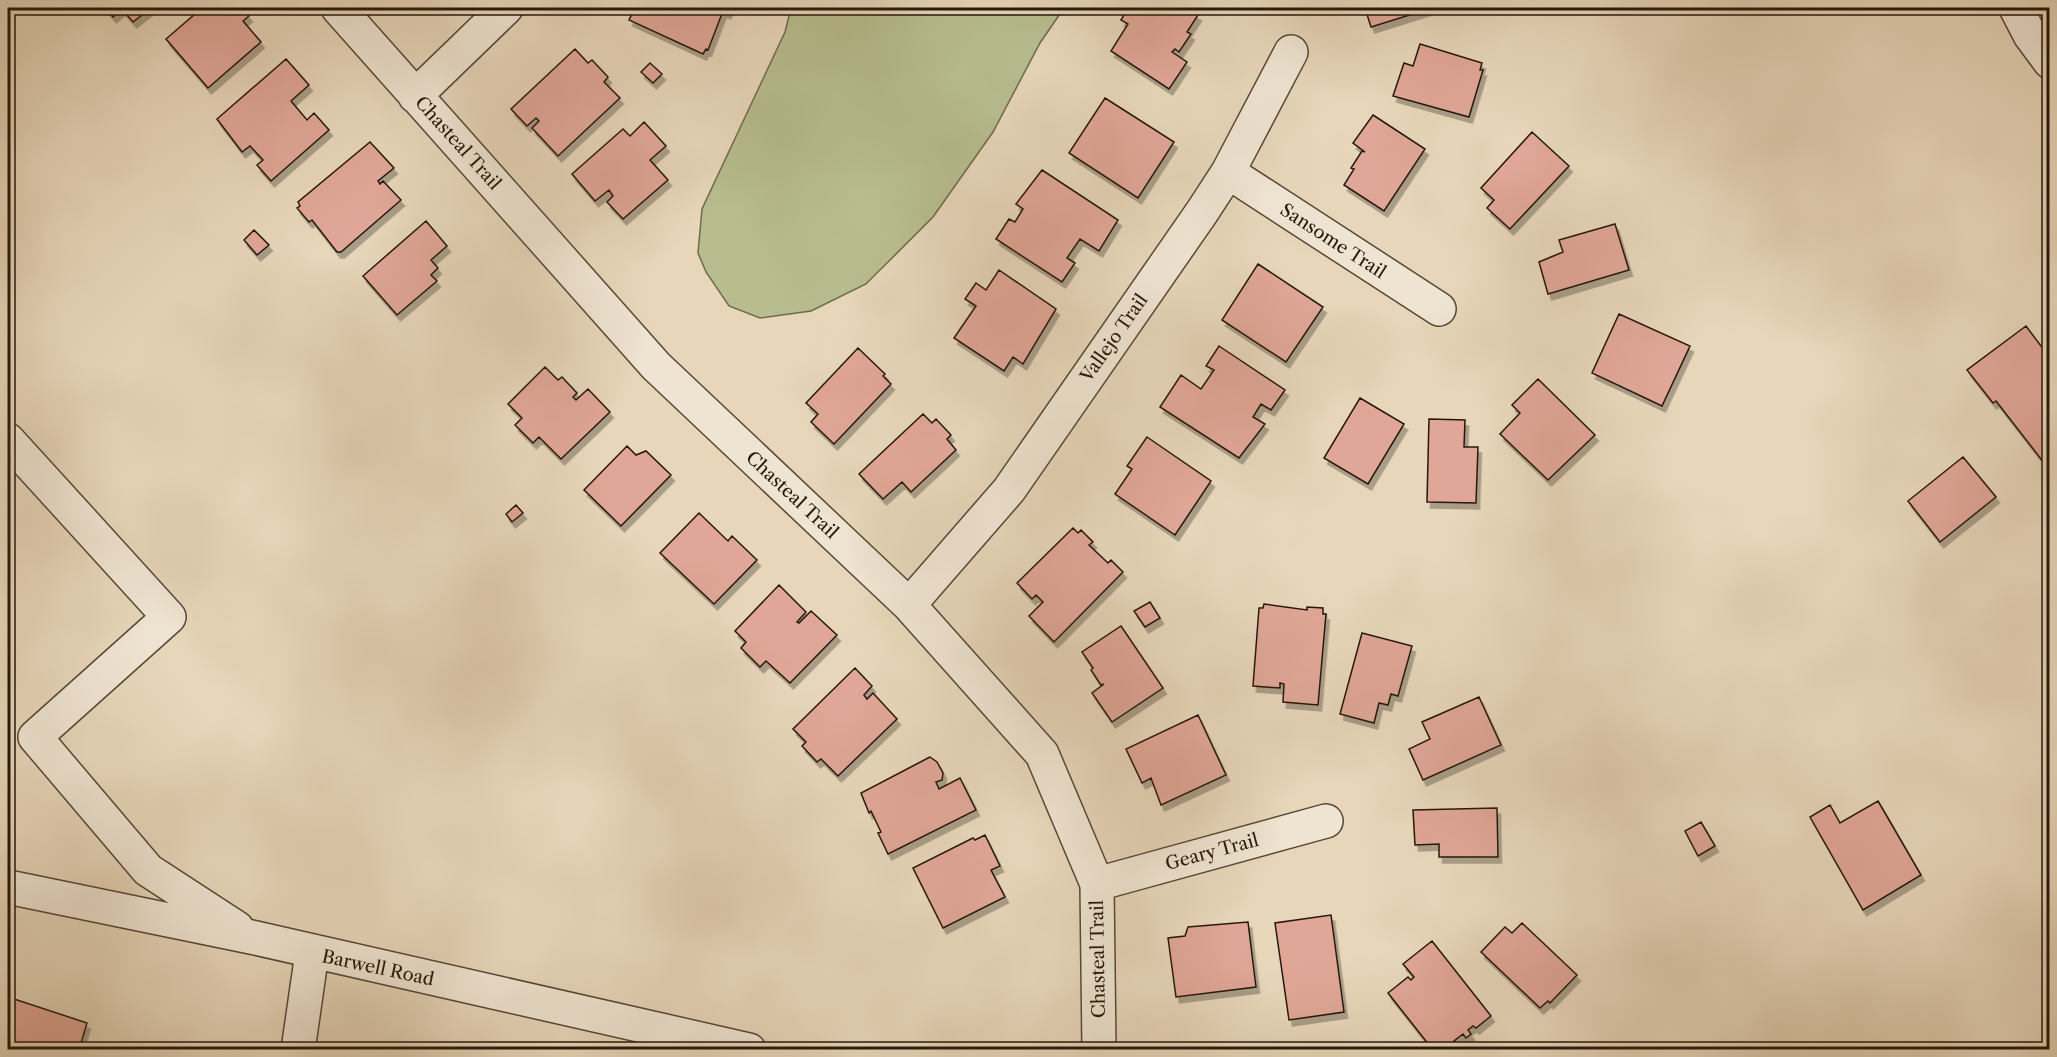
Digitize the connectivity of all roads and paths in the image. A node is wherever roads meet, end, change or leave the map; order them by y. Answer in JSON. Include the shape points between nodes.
{"nodes":[{"id":1,"x":338,"y":8,"type":"edge"},
{"id":2,"x":506,"y":8,"type":"edge"},
{"id":3,"x":2016,"y":8,"type":"edge"},
{"id":4,"x":1291,"y":52,"type":"dead end"},
{"id":5,"x":2049,"y":62,"type":"edge"},
{"id":6,"x":416,"y":96,"type":"junction"},
{"id":7,"x":1228,"y":172,"type":"junction"},
{"id":8,"x":1439,"y":309,"type":"dead end"},
{"id":9,"x":8,"y":440,"type":"edge"},
{"id":10,"x":909,"y":605,"type":"junction"},
{"id":11,"x":1326,"y":821,"type":"dead end"},
{"id":12,"x":1097,"y":884,"type":"junction"},
{"id":13,"x":8,"y":887,"type":"edge"},
{"id":14,"x":251,"y":938,"type":"junction"},
{"id":15,"x":312,"y":953,"type":"junction"},
{"id":16,"x":298,"y":1050,"type":"edge"},
{"id":17,"x":749,"y":1050,"type":"edge"},
{"id":18,"x":1099,"y":1050,"type":"edge"}],
"edges":[{"from":1,"to":6,"type":"street","name":"Chasteal Trail"},
{"from":2,"to":6,"type":"street"},
{"from":3,"to":5,"type":"street"},
{"from":4,"to":7,"type":"street","name":"Vallejo Trail"},
{"from":6,"to":10,"type":"street","name":"Chasteal Trail","via":[[656,366]]},
{"from":7,"to":8,"type":"street","name":"Sansome Trail"},
{"from":7,"to":10,"type":"street","name":"Vallejo Trail","via":[[1009,490]]},
{"from":9,"to":14,"type":"street","via":[[168,617],[35,737],[148,870]]},
{"from":10,"to":12,"type":"street","name":"Chasteal Trail","via":[[1042,754]]},
{"from":11,"to":12,"type":"street","name":"Geary Trail"},
{"from":12,"to":18,"type":"street","name":"Chasteal Trail"},
{"from":13,"to":14,"type":"street","name":"Barwell Road"},
{"from":14,"to":15,"type":"street","name":"Barwell Road"},
{"from":15,"to":16,"type":"street"},
{"from":15,"to":17,"type":"street","name":"Barwell Road"}]}
